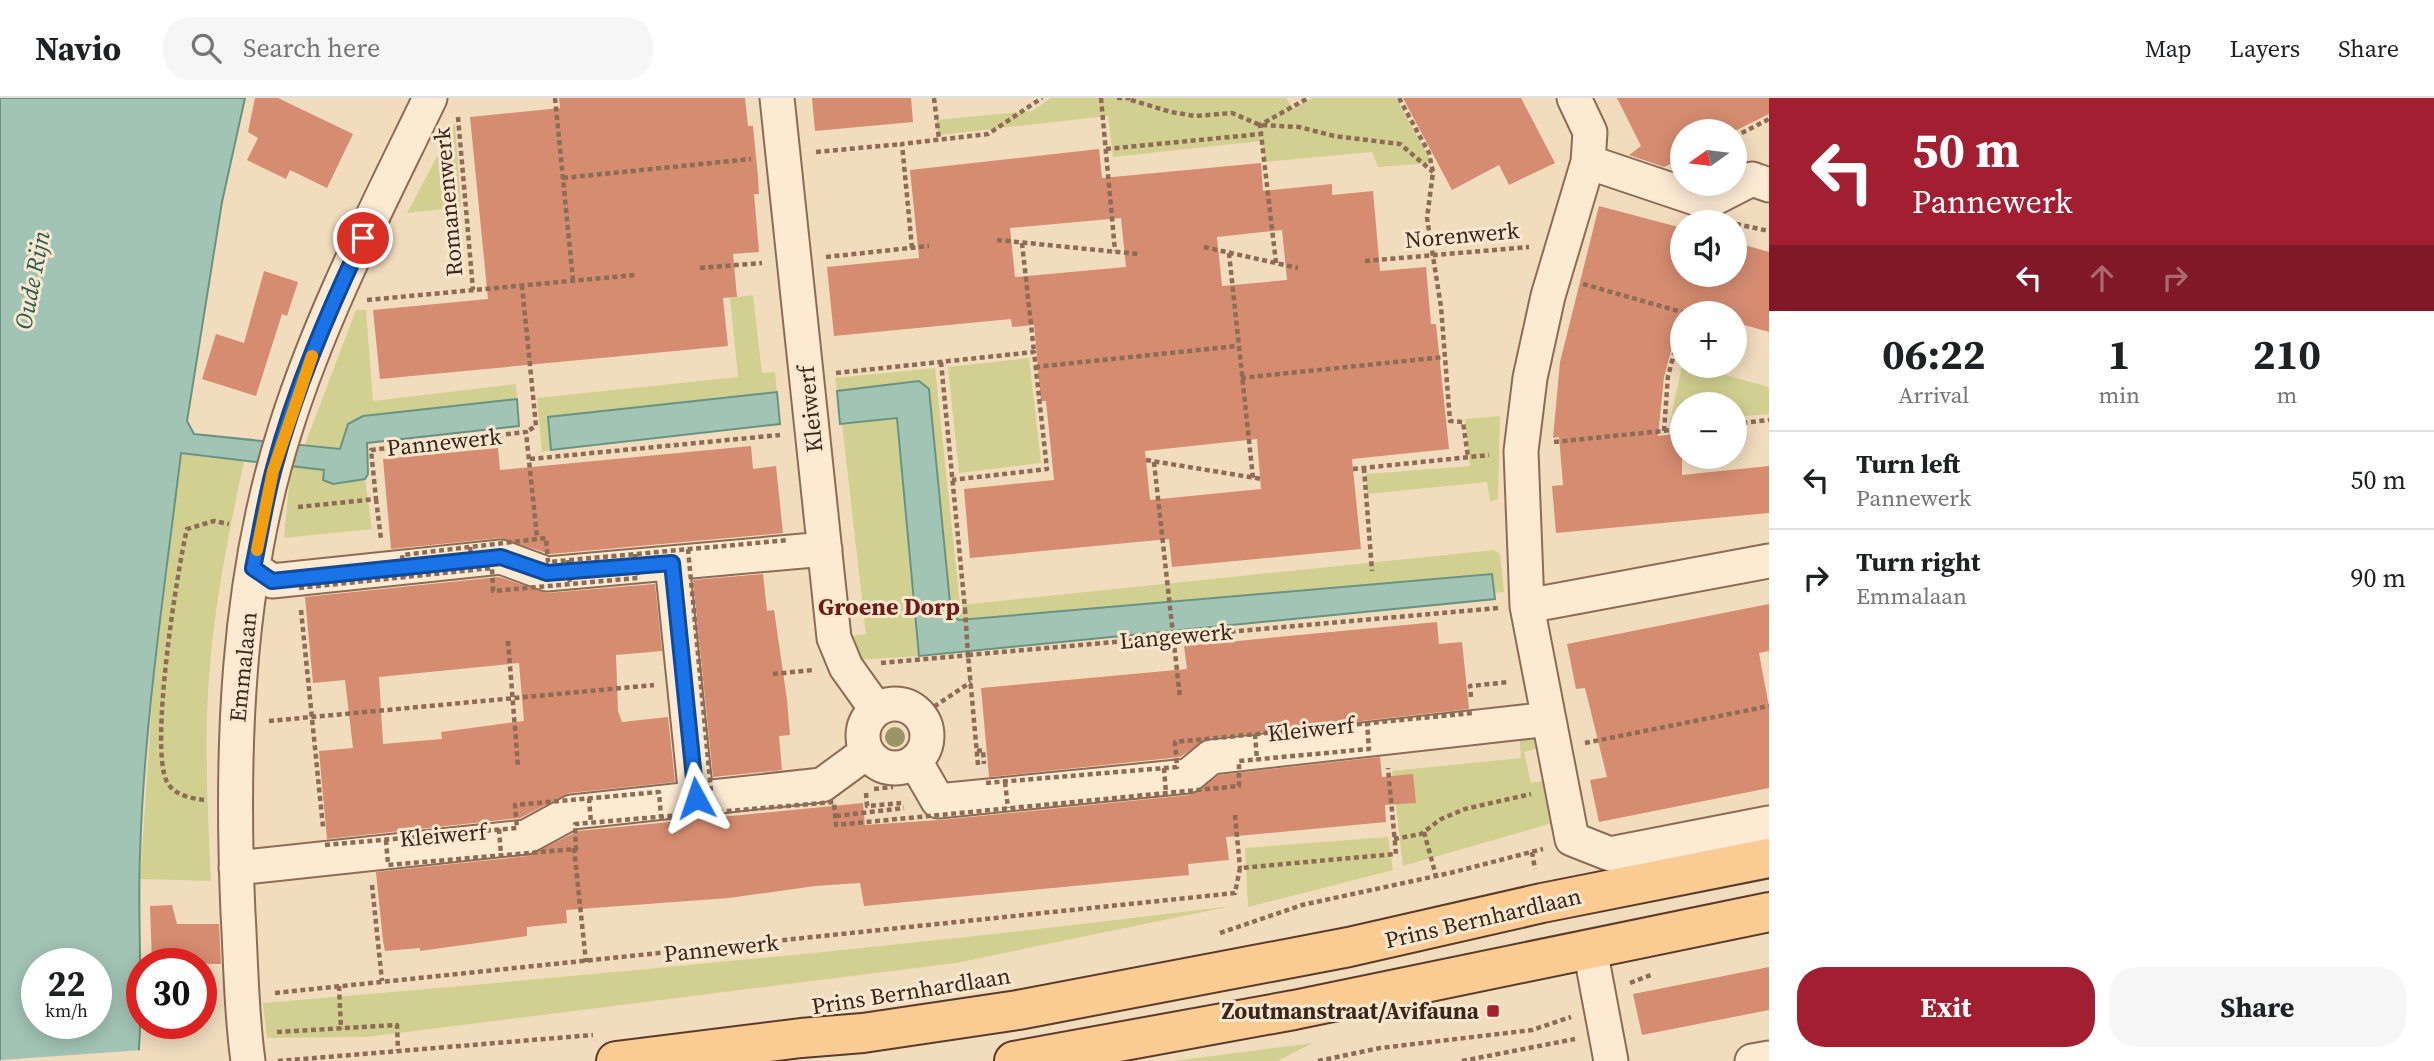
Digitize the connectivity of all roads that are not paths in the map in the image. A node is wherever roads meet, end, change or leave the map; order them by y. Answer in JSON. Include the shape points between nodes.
{"nodes":[{"id":1,"x":777,"y":98,"type":"edge"},
{"id":2,"x":1574,"y":98,"type":"edge"},
{"id":3,"x":444,"y":104,"type":"edge"},
{"id":4,"x":1588,"y":162,"type":"junction"},
{"id":5,"x":1769,"y":186,"type":"edge"},
{"id":6,"x":825,"y":549,"type":"junction"},
{"id":7,"x":680,"y":556,"type":"junction"},
{"id":8,"x":1769,"y":561,"type":"edge"},
{"id":9,"x":253,"y":568,"type":"junction"},
{"id":10,"x":1527,"y":606,"type":"junction"},
{"id":11,"x":876,"y":709,"type":"junction"},
{"id":12,"x":1552,"y":734,"type":"junction"},
{"id":13,"x":867,"y":752,"type":"junction"},
{"id":14,"x":915,"y":761,"type":"junction"},
{"id":15,"x":704,"y":805,"type":"junction"},
{"id":16,"x":1769,"y":823,"type":"edge"},
{"id":17,"x":1769,"y":858,"type":"edge"},
{"id":18,"x":236,"y":868,"type":"junction"},
{"id":19,"x":1713,"y":870,"type":"junction"},
{"id":20,"x":1769,"y":912,"type":"edge"},
{"id":21,"x":1590,"y":949,"type":"junction"},
{"id":22,"x":246,"y":1048,"type":"edge"},
{"id":23,"x":608,"y":1048,"type":"edge"},
{"id":24,"x":802,"y":1053,"type":"edge"},
{"id":25,"x":1769,"y":1058,"type":"edge"},
{"id":26,"x":1014,"y":1061,"type":"edge"},
{"id":27,"x":1611,"y":1061,"type":"edge"},
{"id":28,"x":1752,"y":1061,"type":"edge"}],
"edges":[{"from":1,"to":6,"type":"street","name":"Kleiwerf"},
{"from":2,"to":4,"type":"street","via":[[1591,132]]},
{"from":3,"to":9,"type":"street","name":"Emmalaan","via":[[332,304],[286,425]]},
{"from":4,"to":5,"type":"street","via":[[1707,202],[1752,179]]},
{"from":4,"to":10,"type":"street","via":[[1553,275],[1530,378],[1522,448]]},
{"from":6,"to":7,"type":"street","via":[[785,546]]},
{"from":6,"to":11,"type":"street","name":"Kleiwerf","via":[[834,638],[846,667]]},
{"from":7,"to":9,"type":"street","via":[[547,573],[554,565],[501,557],[394,573],[272,581]]},
{"from":7,"to":15,"type":"street","via":[[685,682]]},
{"from":8,"to":10,"type":"street"},
{"from":9,"to":18,"type":"street","name":"Emmalaan","via":[[236,723]]},
{"from":10,"to":12,"type":"street"},
{"from":11,"to":13,"type":"street","via":[[863,729]]},
{"from":11,"to":14,"type":"street","via":[[900,704],[920,716],[927,740]]},
{"from":12,"to":14,"type":"street","via":[[1376,730],[1211,757],[1188,776],[995,793],[928,804]]},
{"from":12,"to":16,"type":"street","via":[[1572,839],[1610,854]]},
{"from":13,"to":14,"type":"street","via":[[889,768]]},
{"from":13,"to":15,"type":"street","via":[[822,785]]},
{"from":15,"to":18,"type":"street","via":[[584,811],[526,837],[377,848]]},
{"from":17,"to":19,"type":"main road","name":"Prins Bernhardlaan"},
{"from":18,"to":22,"type":"street","name":"Emmalaan"},
{"from":19,"to":21,"type":"main road","via":[[1629,916]]},
{"from":19,"to":24,"type":"main road","name":"Prins Bernhardlaan","via":[[1094,996],[863,1033]]},
{"from":20,"to":21,"type":"main road"},
{"from":21,"to":26,"type":"main road"},
{"from":21,"to":27,"type":"street"},
{"from":23,"to":24,"type":"main road","name":"Prins Bernhardlaan"},
{"from":25,"to":28,"type":"street"}]}
